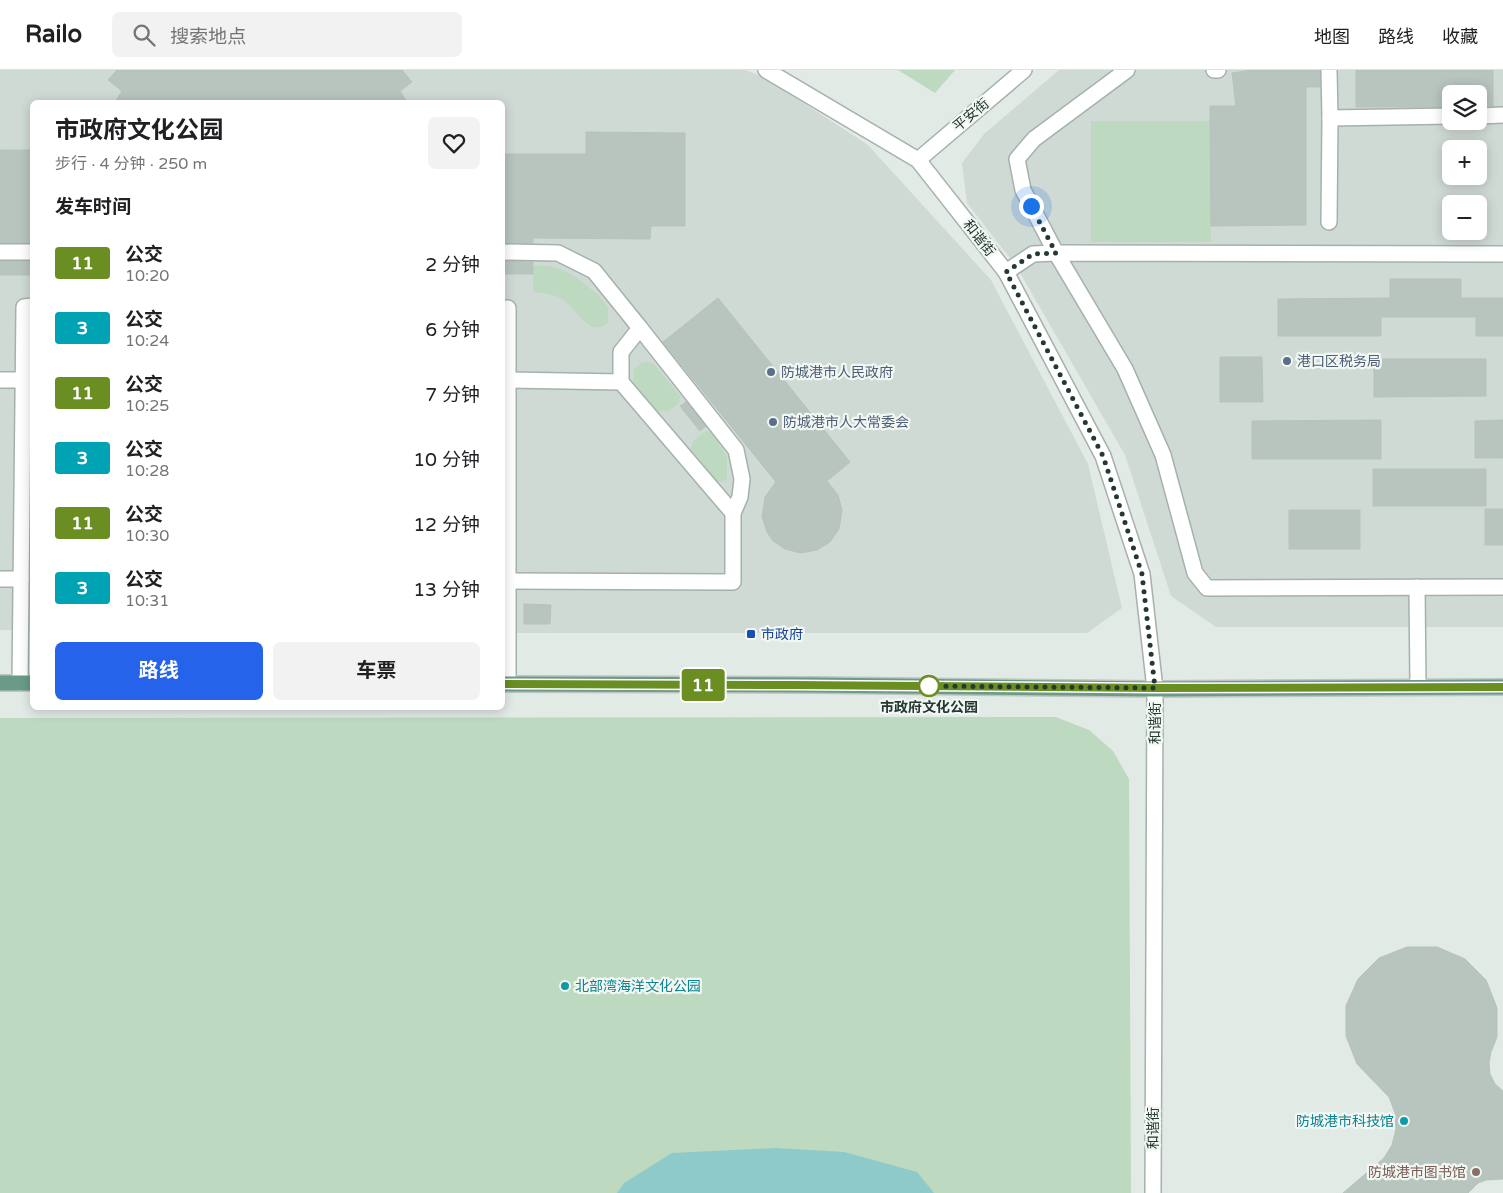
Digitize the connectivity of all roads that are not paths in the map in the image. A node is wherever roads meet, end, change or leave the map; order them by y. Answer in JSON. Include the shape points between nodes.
{"nodes":[{"id":1,"x":766,"y":70,"type":"edge"},
{"id":2,"x":1024,"y":70,"type":"edge"},
{"id":3,"x":1127,"y":70,"type":"edge"},
{"id":4,"x":1329,"y":70,"type":"edge"},
{"id":5,"x":1503,"y":115,"type":"edge"},
{"id":6,"x":1442,"y":116,"type":"edge"},
{"id":7,"x":1487,"y":116,"type":"edge"},
{"id":8,"x":1330,"y":118,"type":"junction"},
{"id":9,"x":918,"y":160,"type":"junction"},
{"id":10,"x":1329,"y":222,"type":"dead end"},
{"id":11,"x":0,"y":252,"type":"edge"},
{"id":12,"x":30,"y":252,"type":"edge"},
{"id":13,"x":505,"y":252,"type":"edge"},
{"id":14,"x":1056,"y":253,"type":"junction"},
{"id":15,"x":1503,"y":254,"type":"edge"},
{"id":16,"x":1006,"y":272,"type":"junction"},
{"id":17,"x":30,"y":306,"type":"edge"},
{"id":18,"x":505,"y":308,"type":"edge"},
{"id":19,"x":640,"y":328,"type":"junction"},
{"id":20,"x":0,"y":380,"type":"edge"},
{"id":21,"x":28,"y":380,"type":"edge"},
{"id":22,"x":505,"y":380,"type":"edge"},
{"id":23,"x":621,"y":382,"type":"junction"},
{"id":24,"x":733,"y":513,"type":"junction"},
{"id":25,"x":0,"y":579,"type":"edge"},
{"id":26,"x":22,"y":579,"type":"junction"},
{"id":27,"x":509,"y":581,"type":"junction"},
{"id":28,"x":1417,"y":586,"type":"junction"},
{"id":29,"x":1503,"y":587,"type":"edge"},
{"id":30,"x":0,"y":683,"type":"edge"},
{"id":31,"x":26,"y":683,"type":"edge"},
{"id":32,"x":505,"y":684,"type":"edge"},
{"id":33,"x":1418,"y":687,"type":"junction"},
{"id":34,"x":1503,"y":687,"type":"edge"},
{"id":35,"x":1155,"y":688,"type":"junction"},
{"id":36,"x":1153,"y":1193,"type":"edge"}],
"edges":[{"from":1,"to":9,"type":"street","name":"和谐街"},
{"from":2,"to":9,"type":"street","name":"平安街"},
{"from":3,"to":14,"type":"street","via":[[1034,139],[1017,159],[1022,190]]},
{"from":4,"to":8,"type":"street"},
{"from":5,"to":7,"type":"street"},
{"from":6,"to":8,"type":"street"},
{"from":8,"to":10,"type":"street"},
{"from":9,"to":16,"type":"street","name":"和谐街"},
{"from":11,"to":12,"type":"street"},
{"from":13,"to":19,"type":"street","via":[[558,253],[594,271]]},
{"from":14,"to":15,"type":"street"},
{"from":14,"to":16,"type":"street","via":[[1033,254]]},
{"from":14,"to":28,"type":"street","via":[[1125,369],[1163,455],[1195,573],[1207,588]]},
{"from":16,"to":35,"type":"street","name":"和谐街","via":[[1103,456],[1142,574]]},
{"from":17,"to":21,"type":"street","via":[[24,307]]},
{"from":18,"to":22,"type":"street","via":[[508,308]]},
{"from":19,"to":23,"type":"street","via":[[621,352]]},
{"from":19,"to":24,"type":"street","via":[[736,450],[742,478],[740,497]]},
{"from":20,"to":21,"type":"street"},
{"from":21,"to":26,"type":"street"},
{"from":22,"to":23,"type":"street"},
{"from":22,"to":27,"type":"street"},
{"from":23,"to":24,"type":"street"},
{"from":24,"to":27,"type":"street","via":[[733,582]]},
{"from":25,"to":26,"type":"street"},
{"from":26,"to":31,"type":"street"},
{"from":27,"to":32,"type":"street"},
{"from":28,"to":29,"type":"street"},
{"from":28,"to":33,"type":"street"},
{"from":30,"to":31,"type":"main road"},
{"from":32,"to":35,"type":"main road"},
{"from":33,"to":34,"type":"main road"},
{"from":33,"to":35,"type":"main road"},
{"from":35,"to":36,"type":"street","name":"和谐街"}]}
